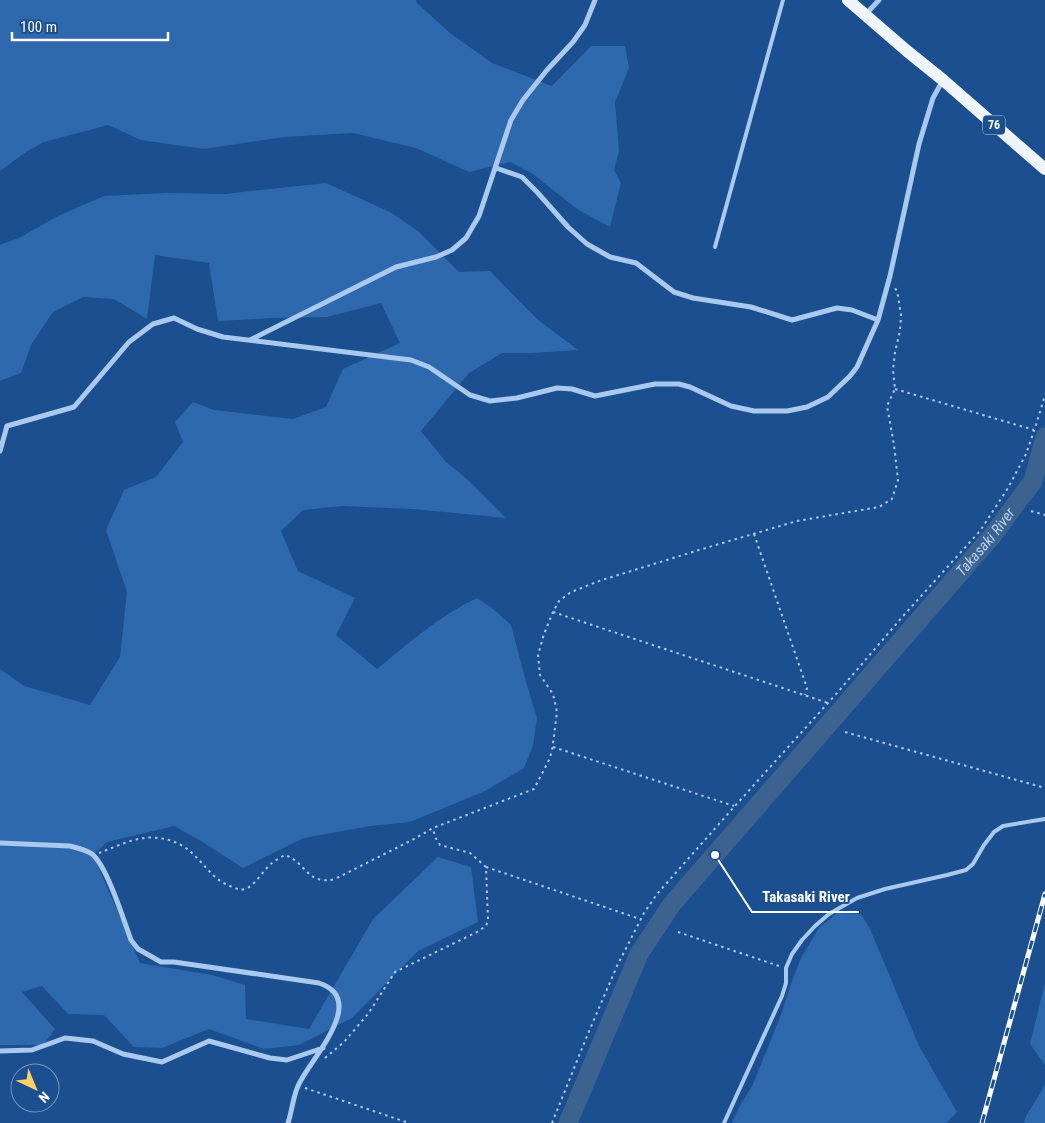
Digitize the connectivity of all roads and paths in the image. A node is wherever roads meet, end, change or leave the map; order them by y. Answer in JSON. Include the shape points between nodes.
{"nodes":[{"id":1,"x":595,"y":0,"type":"edge"},
{"id":2,"x":783,"y":0,"type":"edge"},
{"id":3,"x":848,"y":0,"type":"edge"},
{"id":4,"x":879,"y":0,"type":"edge"},
{"id":5,"x":865,"y":16,"type":"junction"},
{"id":6,"x":943,"y":80,"type":"junction"},
{"id":7,"x":496,"y":168,"type":"junction"},
{"id":8,"x":1045,"y":169,"type":"edge"},
{"id":9,"x":715,"y":247,"type":"dead end"},
{"id":10,"x":890,"y":276,"type":"junction"},
{"id":11,"x":878,"y":320,"type":"junction"},
{"id":12,"x":250,"y":340,"type":"junction"},
{"id":13,"x":895,"y":389,"type":"junction"},
{"id":14,"x":1045,"y":395,"type":"edge"},
{"id":15,"x":1034,"y":430,"type":"junction"},
{"id":16,"x":0,"y":452,"type":"edge"},
{"id":17,"x":1031,"y":511,"type":"dead end"},
{"id":18,"x":1045,"y":515,"type":"edge"},
{"id":19,"x":754,"y":534,"type":"junction"},
{"id":20,"x":553,"y":612,"type":"junction"},
{"id":21,"x":804,"y":695,"type":"junction"},
{"id":22,"x":828,"y":703,"type":"junction"},
{"id":23,"x":845,"y":732,"type":"dead end"},
{"id":24,"x":553,"y":747,"type":"junction"},
{"id":25,"x":1045,"y":788,"type":"edge"},
{"id":26,"x":734,"y":807,"type":"junction"},
{"id":27,"x":1045,"y":820,"type":"edge"},
{"id":28,"x":433,"y":828,"type":"junction"},
{"id":29,"x":0,"y":843,"type":"edge"},
{"id":30,"x":93,"y":855,"type":"junction"},
{"id":31,"x":486,"y":867,"type":"junction"},
{"id":32,"x":640,"y":919,"type":"junction"},
{"id":33,"x":678,"y":932,"type":"dead end"},
{"id":34,"x":786,"y":968,"type":"junction"},
{"id":35,"x":323,"y":1048,"type":"junction"},
{"id":36,"x":0,"y":1051,"type":"edge"},
{"id":37,"x":324,"y":1059,"type":"dead end"},
{"id":38,"x":298,"y":1086,"type":"junction"},
{"id":39,"x":288,"y":1123,"type":"edge"},
{"id":40,"x":409,"y":1123,"type":"edge"},
{"id":41,"x":552,"y":1123,"type":"edge"},
{"id":42,"x":724,"y":1123,"type":"edge"}],
"edges":[{"from":1,"to":7,"type":"street","via":[[574,42],[547,70],[510,120]]},
{"from":2,"to":9,"type":"lane"},
{"from":3,"to":5,"type":"main road","number":"76"},
{"from":4,"to":5,"type":"street"},
{"from":5,"to":6,"type":"main road","number":"76"},
{"from":6,"to":8,"type":"main road","number":"76"},
{"from":6,"to":10,"type":"street","via":[[933,98],[919,144]]},
{"from":7,"to":11,"type":"street","via":[[522,177],[587,244],[610,258],[636,263],[674,292],[693,298],[751,306],[792,320],[837,308]]},
{"from":7,"to":12,"type":"street","via":[[479,216],[466,238],[452,250],[396,267]]},
{"from":10,"to":11,"type":"street"},
{"from":10,"to":13,"type":"path","via":[[901,315],[895,352]]},
{"from":11,"to":12,"type":"street","via":[[850,376],[828,397],[807,407],[787,410],[754,411],[731,406],[679,384],[656,384],[595,396],[556,388],[490,401],[470,395],[411,360]]},
{"from":12,"to":16,"type":"street","via":[[223,337],[174,318],[153,324],[129,342],[74,407],[7,426]]},
{"from":13,"to":15,"type":"path"},
{"from":13,"to":19,"type":"path","via":[[887,406],[898,480],[892,499],[879,508],[797,521]]},
{"from":14,"to":15,"type":"path"},
{"from":15,"to":22,"type":"path","via":[[1026,454],[1008,488],[980,531]]},
{"from":17,"to":18,"type":"path"},
{"from":19,"to":20,"type":"path","via":[[571,592],[559,601]]},
{"from":19,"to":21,"type":"path","via":[[807,688]]},
{"from":20,"to":21,"type":"path"},
{"from":20,"to":24,"type":"path","via":[[538,655],[540,675],[552,694],[557,712]]},
{"from":21,"to":22,"type":"path"},
{"from":22,"to":26,"type":"path"},
{"from":23,"to":25,"type":"path"},
{"from":24,"to":26,"type":"path"},
{"from":24,"to":28,"type":"path","via":[[534,789]]},
{"from":26,"to":32,"type":"path","via":[[657,894]]},
{"from":27,"to":34,"type":"lane","via":[[1003,826],[994,832],[966,870],[857,898],[815,926],[792,954]]},
{"from":28,"to":30,"type":"path","via":[[326,881],[310,875],[285,855],[272,863],[251,886],[241,890],[216,878],[192,853],[166,839],[149,837]]},
{"from":28,"to":31,"type":"path","via":[[440,845],[470,853]]},
{"from":29,"to":30,"type":"street","via":[[70,846]]},
{"from":30,"to":35,"type":"street","via":[[108,877],[132,940],[138,949],[160,962],[329,986],[336,993],[340,1010]]},
{"from":31,"to":32,"type":"path"},
{"from":31,"to":37,"type":"path","via":[[486,926],[395,972],[368,1014]]},
{"from":32,"to":41,"type":"path"},
{"from":33,"to":34,"type":"path"},
{"from":34,"to":42,"type":"lane","via":[[782,996]]},
{"from":35,"to":36,"type":"street","via":[[287,1060],[209,1041],[162,1062],[123,1054],[93,1041],[65,1038],[32,1050]]},
{"from":35,"to":38,"type":"street"},
{"from":38,"to":39,"type":"street"},
{"from":38,"to":40,"type":"path"}]}
